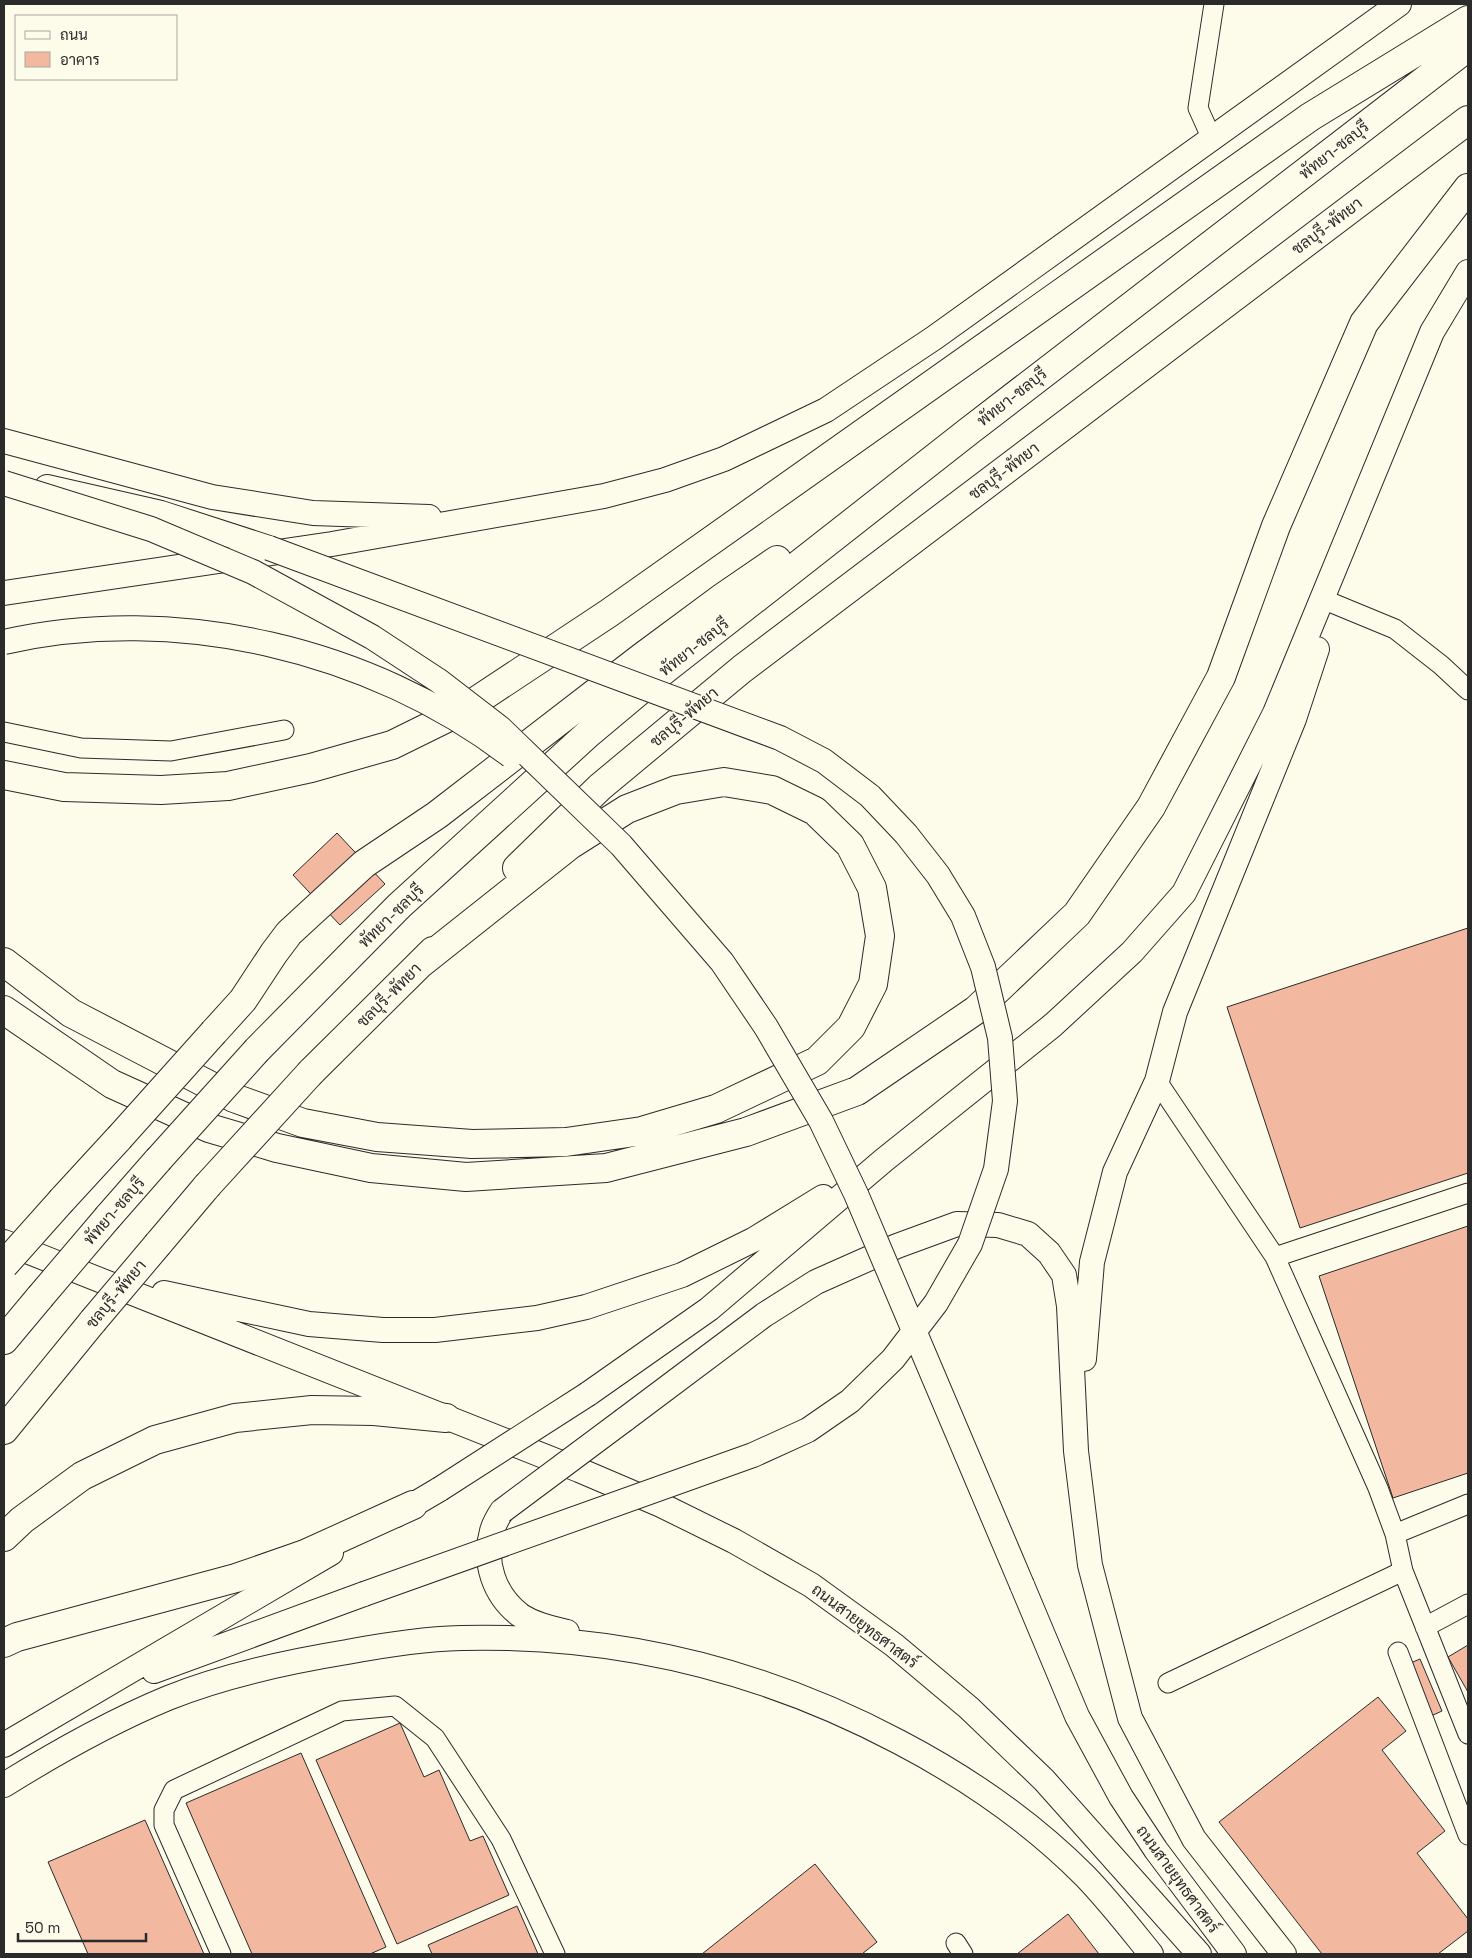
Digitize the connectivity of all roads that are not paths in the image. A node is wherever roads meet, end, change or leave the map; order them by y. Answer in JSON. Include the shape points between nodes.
{"nodes":[{"id":1,"x":1214,"y":4,"type":"edge"},
{"id":2,"x":1388,"y":7,"type":"edge"},
{"id":3,"x":1468,"y":20,"type":"edge"},
{"id":4,"x":1468,"y":47,"type":"edge"},
{"id":5,"x":1468,"y":120,"type":"edge"},
{"id":6,"x":1212,"y":139,"type":"junction"},
{"id":7,"x":1468,"y":188,"type":"edge"},
{"id":8,"x":1468,"y":272,"type":"edge"},
{"id":9,"x":969,"y":431,"type":"junction"},
{"id":10,"x":4,"y":441,"type":"edge"},
{"id":11,"x":1379,"y":457,"type":"junction"},
{"id":12,"x":4,"y":477,"type":"edge"},
{"id":13,"x":4,"y":483,"type":"edge"},
{"id":14,"x":478,"y":518,"type":"junction"},
{"id":15,"x":4,"y":593,"type":"edge"},
{"id":16,"x":1332,"y":603,"type":"junction"},
{"id":17,"x":4,"y":642,"type":"edge"},
{"id":18,"x":1468,"y":690,"type":"edge"},
{"id":19,"x":284,"y":730,"type":"dead end"},
{"id":20,"x":4,"y":732,"type":"edge"},
{"id":21,"x":4,"y":775,"type":"edge"},
{"id":22,"x":622,"y":845,"type":"junction"},
{"id":23,"x":4,"y":962,"type":"edge"},
{"id":24,"x":420,"y":964,"type":"junction"},
{"id":25,"x":4,"y":1010,"type":"edge"},
{"id":26,"x":1157,"y":1081,"type":"junction"},
{"id":27,"x":884,"y":1160,"type":"junction"},
{"id":28,"x":1468,"y":1194,"type":"edge"},
{"id":29,"x":4,"y":1242,"type":"edge"},
{"id":30,"x":1275,"y":1257,"type":"junction"},
{"id":31,"x":4,"y":1265,"type":"edge"},
{"id":32,"x":93,"y":1277,"type":"junction"},
{"id":33,"x":4,"y":1340,"type":"edge"},
{"id":34,"x":446,"y":1418,"type":"junction"},
{"id":35,"x":4,"y":1430,"type":"edge"},
{"id":36,"x":1076,"y":1451,"type":"junction"},
{"id":37,"x":1468,"y":1504,"type":"edge"},
{"id":38,"x":413,"y":1505,"type":"junction"},
{"id":39,"x":1395,"y":1534,"type":"junction"},
{"id":40,"x":4,"y":1536,"type":"edge"},
{"id":41,"x":1403,"y":1571,"type":"junction"},
{"id":42,"x":1468,"y":1604,"type":"edge"},
{"id":43,"x":1425,"y":1627,"type":"junction"},
{"id":44,"x":4,"y":1643,"type":"edge"},
{"id":45,"x":1398,"y":1652,"type":"dead end"},
{"id":46,"x":668,"y":1656,"type":"junction"},
{"id":47,"x":1168,"y":1682,"type":"dead end"},
{"id":48,"x":43,"y":1721,"type":"junction"},
{"id":49,"x":1468,"y":1734,"type":"edge"},
{"id":50,"x":4,"y":1745,"type":"edge"},
{"id":51,"x":4,"y":1785,"type":"edge"},
{"id":52,"x":1468,"y":1835,"type":"edge"},
{"id":53,"x":221,"y":1954,"type":"edge"},
{"id":54,"x":555,"y":1954,"type":"edge"},
{"id":55,"x":1151,"y":1954,"type":"edge"},
{"id":56,"x":1199,"y":1954,"type":"edge"},
{"id":57,"x":1234,"y":1954,"type":"edge"},
{"id":58,"x":1284,"y":1954,"type":"edge"}],
"edges":[{"from":1,"to":6,"type":"street","via":[[1198,108]]},
{"from":2,"to":6,"type":"main road"},
{"from":3,"to":21,"type":"highway","via":[[1310,117],[609,612],[461,711],[392,745],[312,768],[228,786],[162,790],[64,787]]},
{"from":4,"to":9,"type":"highway","name":"พัทยา-ชลบุรี"},
{"from":5,"to":24,"type":"highway","name":"ชลบุรี-พัทยา","via":[[742,669],[600,786]]},
{"from":6,"to":14,"type":"main road","via":[[934,338],[826,410],[724,459],[665,480],[604,496]]},
{"from":7,"to":25,"type":"highway","via":[[1364,323],[1276,526],[1221,677],[1151,807],[1077,914],[976,1010],[857,1091],[746,1132],[606,1168],[466,1177],[371,1168],[277,1148],[209,1128],[112,1084]]},
{"from":8,"to":11,"type":"main road","via":[[1432,332]]},
{"from":9,"to":31,"type":"highway","bridge":true,"via":[[723,597],[430,820],[364,864],[289,933],[243,1000]]},
{"from":9,"to":33,"type":"highway","name":"พัทยา-ชลบุรี","bridge":true,"via":[[663,671],[589,733],[399,906],[257,1050]]},
{"from":10,"to":14,"type":"main road","via":[[212,497],[313,514]]},
{"from":11,"to":16,"type":"main road"},
{"from":11,"to":27,"type":"main road","via":[[1275,713],[1184,893],[1132,952],[1053,1025]]},
{"from":12,"to":48,"type":"main road","bridge":true,"via":[[161,513],[269,548],[780,738],[832,767],[870,796],[906,834],[938,875],[962,916],[983,967],[1000,1038],[1005,1101],[996,1169],[970,1244],[936,1303],[893,1359],[850,1401],[808,1430],[753,1455],[167,1665]]},
{"from":13,"to":22,"type":"main road","bridge":true,"via":[[151,529],[253,572],[372,637],[439,681],[500,728]]},
{"from":14,"to":15,"type":"main road","via":[[332,544]]},
{"from":16,"to":18,"type":"street","via":[[1395,630]]},
{"from":16,"to":26,"type":"main road","via":[[1294,719],[1175,1012]]},
{"from":17,"to":22,"type":"main road","bridge":true,"via":[[82,630],[137,629],[211,634],[280,647],[355,670],[423,700],[490,740]]},
{"from":19,"to":20,"type":"street","via":[[171,751],[81,748]]},
{"from":22,"to":57,"type":"main road","name":"ถนนสายยุทธศาสตร์","bridge":true,"via":[[722,962],[766,1027],[821,1120],[856,1194],[1077,1716],[1121,1797],[1156,1850]]},
{"from":23,"to":24,"type":"highway","via":[[70,1013],[234,1098],[304,1123],[377,1137],[472,1144],[566,1142],[642,1132],[716,1109],[817,1061],[851,1027],[873,984],[880,936],[872,888],[850,845],[815,811],[772,790],[724,782],[676,790],[627,810],[570,845]]},
{"from":24,"to":35,"type":"highway","name":"ชลบุรี-พัทยา","bridge":true,"via":[[311,1072],[207,1186]]},
{"from":26,"to":30,"type":"street"},
{"from":26,"to":36,"type":"main road","via":[[1114,1172],[1092,1262]]},
{"from":27,"to":32,"type":"main road","via":[[753,1240],[682,1275],[586,1308],[537,1318],[435,1330],[309,1324]]},
{"from":27,"to":38,"type":"main road","bridge":true,"via":[[709,1309],[588,1394]]},
{"from":28,"to":30,"type":"street"},
{"from":29,"to":32,"type":"main road"},
{"from":30,"to":39,"type":"street","via":[[1378,1488]]},
{"from":32,"to":34,"type":"main road","name":"ถนนสายยุทธศาสตร์"},
{"from":34,"to":40,"type":"highway","via":[[374,1411],[312,1410],[226,1421],[155,1440],[82,1476]]},
{"from":34,"to":56,"type":"main road","name":"ถนนสายยุทธศาสตร์","via":[[661,1506],[734,1541],[811,1585],[894,1645],[969,1708],[1044,1780]]},
{"from":36,"to":46,"type":"main road","bridge":true,"via":[[1069,1306],[1064,1275],[1049,1253],[1028,1234],[998,1225],[957,1224],[816,1282],[764,1315],[502,1510],[492,1530],[488,1552],[491,1574],[502,1597],[520,1615],[543,1626]]},
{"from":36,"to":58,"type":"main road","via":[[1090,1565],[1130,1718],[1194,1838]]},
{"from":37,"to":39,"type":"street"},
{"from":38,"to":44,"type":"highway","via":[[305,1554],[236,1578]]},
{"from":38,"to":48,"type":"main road"},
{"from":39,"to":41,"type":"street"},
{"from":41,"to":43,"type":"street"},
{"from":41,"to":47,"type":"street"},
{"from":42,"to":43,"type":"street"},
{"from":43,"to":49,"type":"street"},
{"from":45,"to":52,"type":"street"},
{"from":46,"to":51,"type":"main road","via":[[527,1639],[459,1638],[303,1659],[241,1674],[170,1698],[111,1723]]},
{"from":46,"to":55,"type":"main road","via":[[739,1674],[807,1698],[866,1724],[938,1762],[1041,1837],[1085,1877]]},
{"from":48,"to":50,"type":"main road"},
{"from":53,"to":54,"type":"street","via":[[164,1825],[164,1810],[174,1790],[342,1711],[395,1706],[435,1738],[501,1839]]}]}
